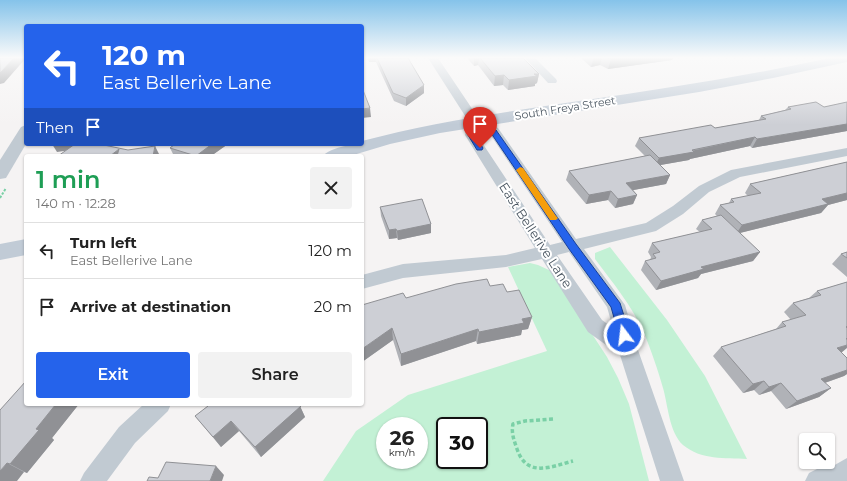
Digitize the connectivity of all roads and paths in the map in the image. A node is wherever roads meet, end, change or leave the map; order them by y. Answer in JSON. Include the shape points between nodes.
{"nodes":[{"id":1,"x":447,"y":80,"type":"edge"},
{"id":2,"x":736,"y":80,"type":"edge"},
{"id":3,"x":474,"y":122,"type":"junction"},
{"id":4,"x":24,"y":133,"type":"edge"},
{"id":5,"x":363,"y":146,"type":"edge"},
{"id":6,"x":364,"y":146,"type":"edge"},
{"id":7,"x":847,"y":152,"type":"edge"},
{"id":8,"x":338,"y":154,"type":"edge"},
{"id":9,"x":0,"y":174,"type":"edge"},
{"id":10,"x":572,"y":246,"type":"junction"},
{"id":11,"x":24,"y":248,"type":"edge"},
{"id":12,"x":0,"y":252,"type":"edge"},
{"id":13,"x":546,"y":252,"type":"junction"},
{"id":14,"x":364,"y":281,"type":"edge"},
{"id":15,"x":628,"y":350,"type":"junction"},
{"id":16,"x":158,"y":406,"type":"edge"},
{"id":17,"x":553,"y":419,"type":"dead end"},
{"id":18,"x":573,"y":461,"type":"dead end"},
{"id":19,"x":847,"y":470,"type":"edge"},
{"id":20,"x":92,"y":481,"type":"edge"},
{"id":21,"x":672,"y":481,"type":"edge"},
{"id":22,"x":816,"y":481,"type":"edge"}],
"edges":[{"from":1,"to":3,"type":"street"},
{"from":2,"to":3,"type":"main road","name":"South Freya Street"},
{"from":3,"to":6,"type":"main road","name":"South Freya Street"},
{"from":3,"to":10,"type":"street","name":"East Bellerive Lane","via":[[494,131]]},
{"from":3,"to":13,"type":"street","name":"East Bellerive Lane","via":[[471,135]]},
{"from":4,"to":9,"type":"street"},
{"from":5,"to":8,"type":"main road","name":"South Freya Street"},
{"from":7,"to":10,"type":"street","via":[[736,174],[704,189],[651,227]]},
{"from":10,"to":13,"type":"street"},
{"from":10,"to":15,"type":"street","name":"East Bellerive Lane","via":[[616,306]]},
{"from":11,"to":12,"type":"main road"},
{"from":13,"to":14,"type":"street","via":[[506,261],[403,271]]},
{"from":13,"to":15,"type":"street","name":"East Bellerive Lane","via":[[595,326]]},
{"from":15,"to":21,"type":"street","name":"East Bellerive Lane"},
{"from":16,"to":20,"type":"street","via":[[127,435]]},
{"from":17,"to":18,"type":"path","via":[[513,424],[512,438],[522,460],[528,466],[537,469]]},
{"from":19,"to":22,"type":"street","via":[[838,477]]}]}
